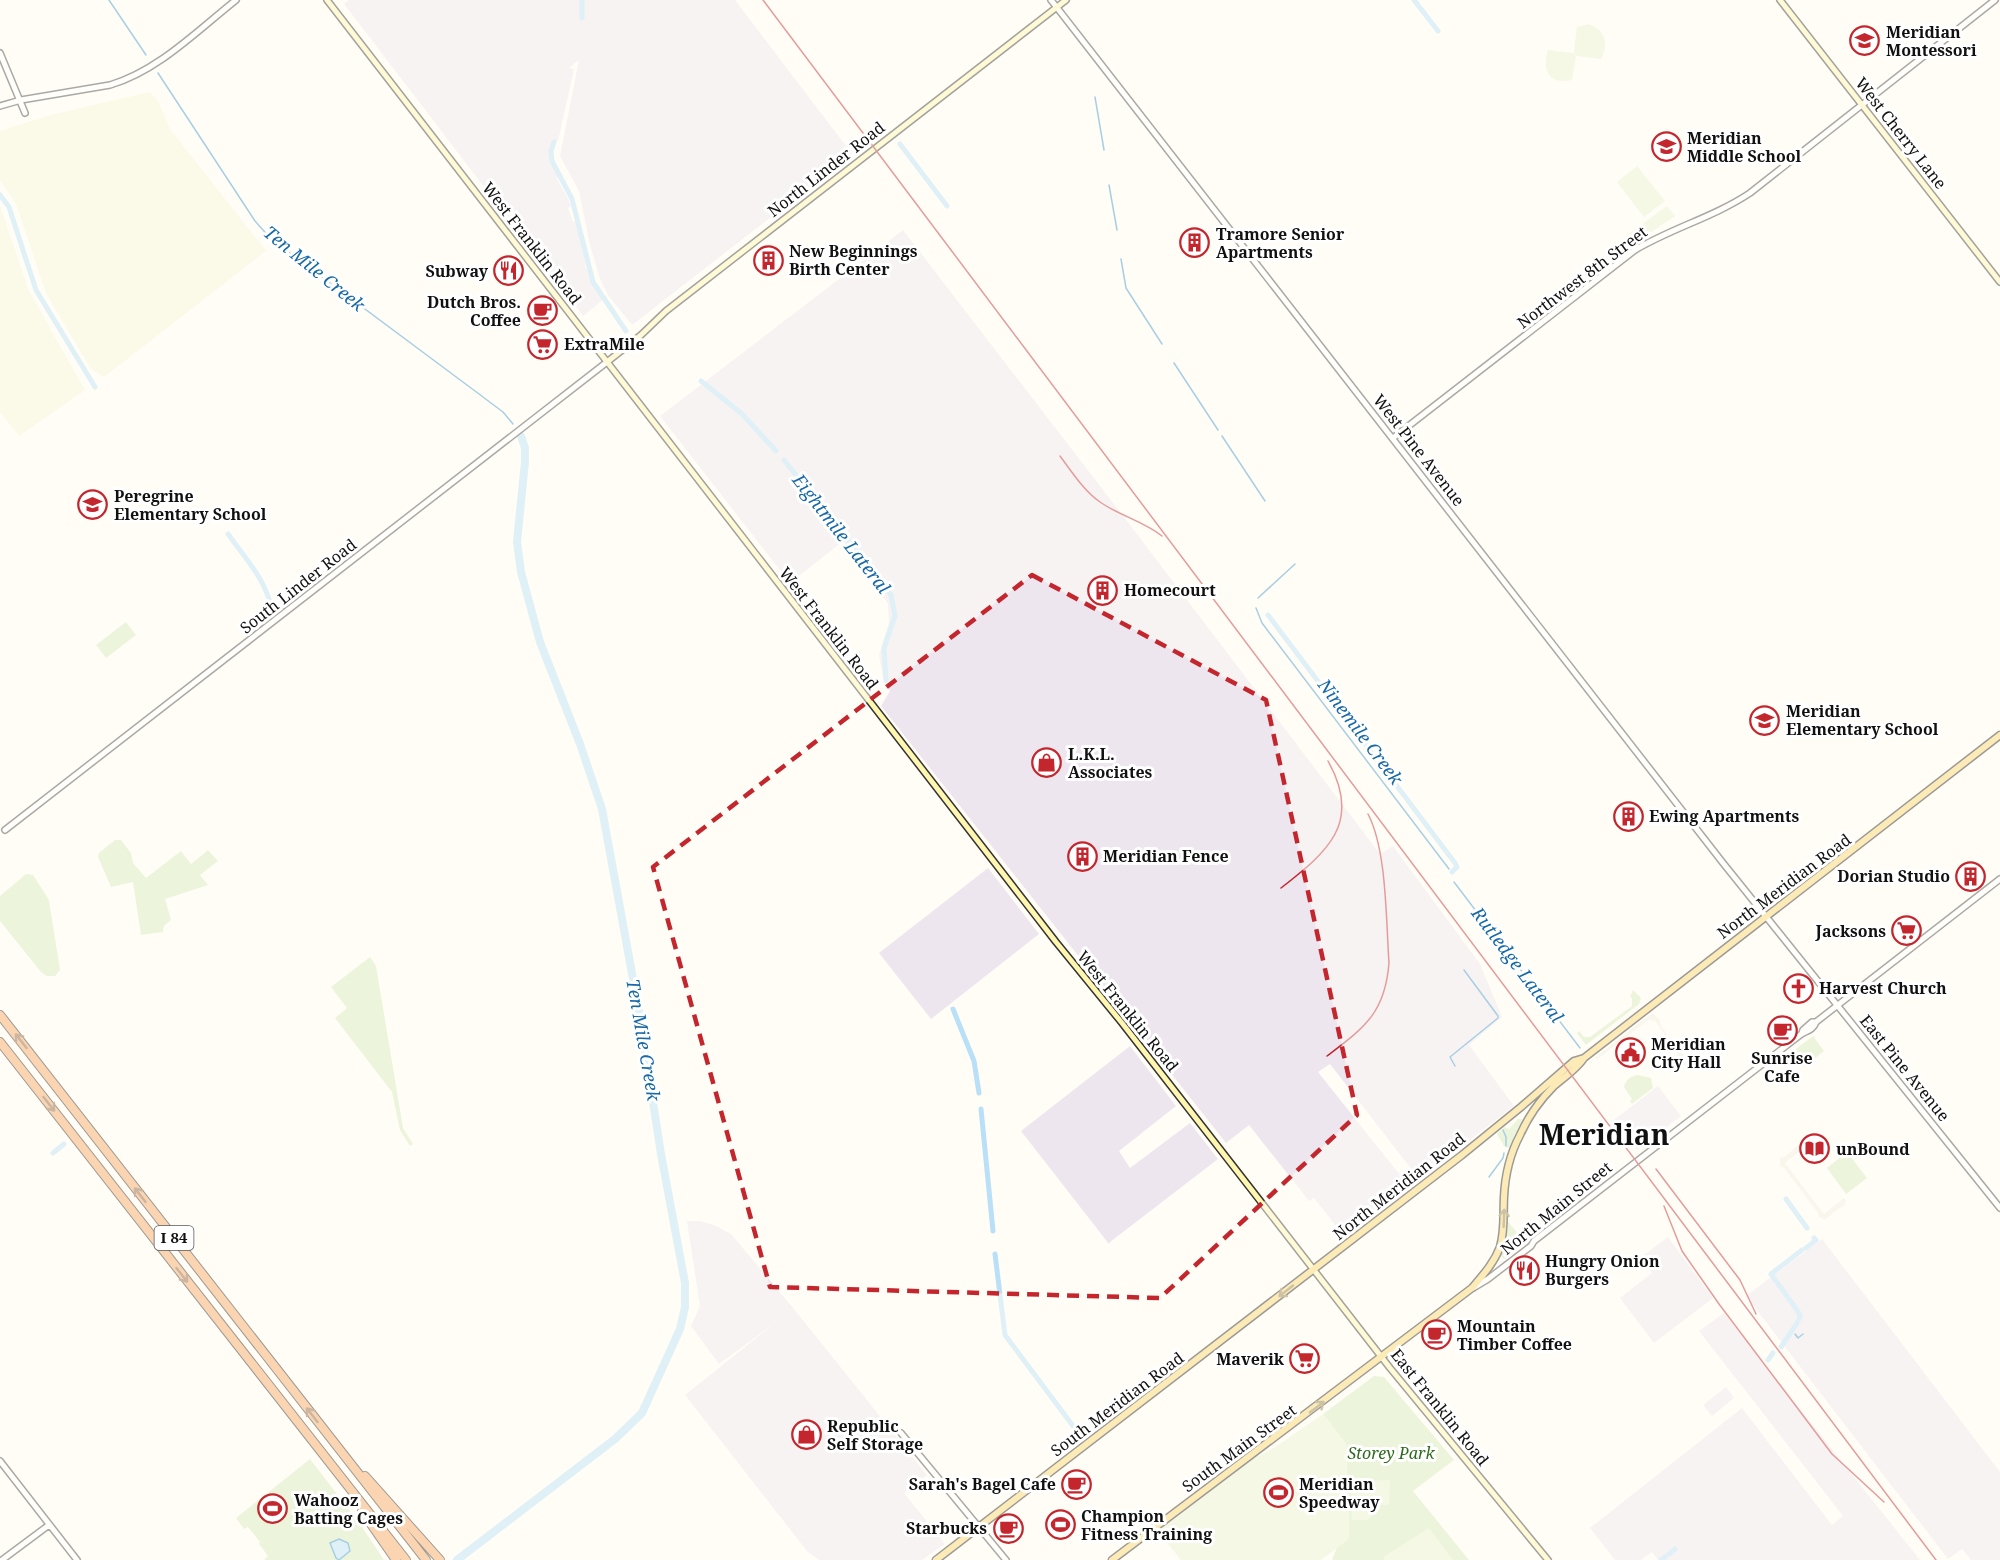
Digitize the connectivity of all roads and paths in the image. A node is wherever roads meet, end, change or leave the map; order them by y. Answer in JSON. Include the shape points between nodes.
{"nodes":[{"id":1,"x":236,"y":0,"type":"edge"},
{"id":2,"x":327,"y":0,"type":"edge"},
{"id":3,"x":1051,"y":0,"type":"edge"},
{"id":4,"x":1066,"y":0,"type":"edge"},
{"id":5,"x":1780,"y":0,"type":"edge"},
{"id":6,"x":1995,"y":0,"type":"edge"},
{"id":7,"x":1057,"y":7,"type":"junction"},
{"id":8,"x":0,"y":53,"type":"edge"},
{"id":9,"x":21,"y":100,"type":"junction"},
{"id":10,"x":1862,"y":104,"type":"junction"},
{"id":11,"x":0,"y":106,"type":"edge"},
{"id":12,"x":25,"y":113,"type":"dead end"},
{"id":13,"x":2000,"y":282,"type":"edge"},
{"id":14,"x":607,"y":362,"type":"junction"},
{"id":15,"x":1393,"y":438,"type":"junction"},
{"id":16,"x":2000,"y":735,"type":"edge"},
{"id":17,"x":5,"y":830,"type":"dead end"},
{"id":18,"x":2000,"y":879,"type":"edge"},
{"id":19,"x":1766,"y":917,"type":"junction"},
{"id":20,"x":1837,"y":1006,"type":"junction"},
{"id":21,"x":0,"y":1015,"type":"edge"},
{"id":22,"x":0,"y":1042,"type":"edge"},
{"id":23,"x":1584,"y":1058,"type":"junction"},
{"id":24,"x":2000,"y":1208,"type":"edge"},
{"id":25,"x":1314,"y":1269,"type":"junction"},
{"id":26,"x":1472,"y":1288,"type":"junction"},
{"id":27,"x":1382,"y":1358,"type":"junction"},
{"id":28,"x":901,"y":1433,"type":"dead end"},
{"id":29,"x":316,"y":1446,"type":"junction"},
{"id":30,"x":0,"y":1461,"type":"edge"},
{"id":31,"x":348,"y":1461,"type":"junction"},
{"id":32,"x":49,"y":1524,"type":"junction"},
{"id":33,"x":978,"y":1527,"type":"junction"},
{"id":34,"x":1120,"y":1557,"type":"edge"},
{"id":35,"x":2,"y":1560,"type":"edge"},
{"id":36,"x":76,"y":1560,"type":"edge"},
{"id":37,"x":396,"y":1560,"type":"edge"},
{"id":38,"x":406,"y":1560,"type":"edge"},
{"id":39,"x":426,"y":1560,"type":"edge"},
{"id":40,"x":440,"y":1560,"type":"edge"},
{"id":41,"x":936,"y":1560,"type":"edge"},
{"id":42,"x":1006,"y":1560,"type":"edge"},
{"id":43,"x":1112,"y":1560,"type":"edge"},
{"id":44,"x":1548,"y":1560,"type":"edge"}],
"edges":[{"from":1,"to":9,"type":"street","via":[[162,58],[125,81]]},
{"from":2,"to":14,"type":"main road","name":"West Franklin Road"},
{"from":3,"to":7,"type":"street","name":"West Pine Avenue"},
{"from":4,"to":7,"type":"main road","name":"North Linder Road"},
{"from":5,"to":10,"type":"main road","name":"West Cherry Lane"},
{"from":6,"to":10,"type":"street","name":"Northwest 8th Street"},
{"from":7,"to":14,"type":"main road","name":"North Linder Road","via":[[666,311]]},
{"from":7,"to":15,"type":"street","name":"West Pine Avenue"},
{"from":8,"to":9,"type":"street"},
{"from":9,"to":11,"type":"street"},
{"from":9,"to":12,"type":"street"},
{"from":10,"to":13,"type":"main road","name":"West Cherry Lane"},
{"from":10,"to":15,"type":"street","name":"Northwest 8th Street","via":[[1744,197],[1635,250]]},
{"from":14,"to":17,"type":"street","name":"South Linder Road"},
{"from":14,"to":25,"type":"main road","name":"West Franklin Road"},
{"from":15,"to":19,"type":"street","name":"West Pine Avenue"},
{"from":16,"to":19,"type":"main road","name":"North Meridian Road"},
{"from":18,"to":20,"type":"street","name":"North Main Street"},
{"from":19,"to":20,"type":"street","name":"East Pine Avenue"},
{"from":19,"to":23,"type":"main road","name":"North Meridian Road"},
{"from":20,"to":24,"type":"street","name":"East Pine Avenue"},
{"from":20,"to":26,"type":"street","name":"North Main Street"},
{"from":31,"to":21,"type":"highway","number":"I 84","one_way":true},
{"from":22,"to":29,"type":"highway","number":"I 84","one_way":true},
{"from":23,"to":25,"type":"main road","name":"North Meridian Road","via":[[1574,1061],[1491,1132]]},
{"from":26,"to":23,"type":"main road","name":"North Meridian Road","one_way":true,"via":[[1500,1246],[1505,1183],[1519,1136],[1536,1107]]},
{"from":25,"to":27,"type":"main road","name":"East Franklin Road"},
{"from":25,"to":33,"type":"main road","name":"South Meridian Road","one_way":true},
{"from":26,"to":27,"type":"main road","name":"North Main Street"},
{"from":34,"to":27,"type":"main road","name":"South Main Street","one_way":true},
{"from":27,"to":44,"type":"main road","name":"East Franklin Road"},
{"from":28,"to":33,"type":"street"},
{"from":29,"to":37,"type":"highway"},
{"from":29,"to":38,"type":"highway","number":"I 84"},
{"from":30,"to":32,"type":"street"},
{"from":31,"to":39,"type":"highway","number":"I 84"},
{"from":31,"to":40,"type":"highway"},
{"from":32,"to":35,"type":"street"},
{"from":32,"to":36,"type":"street"},
{"from":33,"to":41,"type":"main road","name":"South Meridian Road"},
{"from":33,"to":42,"type":"street"},
{"from":34,"to":43,"type":"main road","name":"South Main Street"}]}
